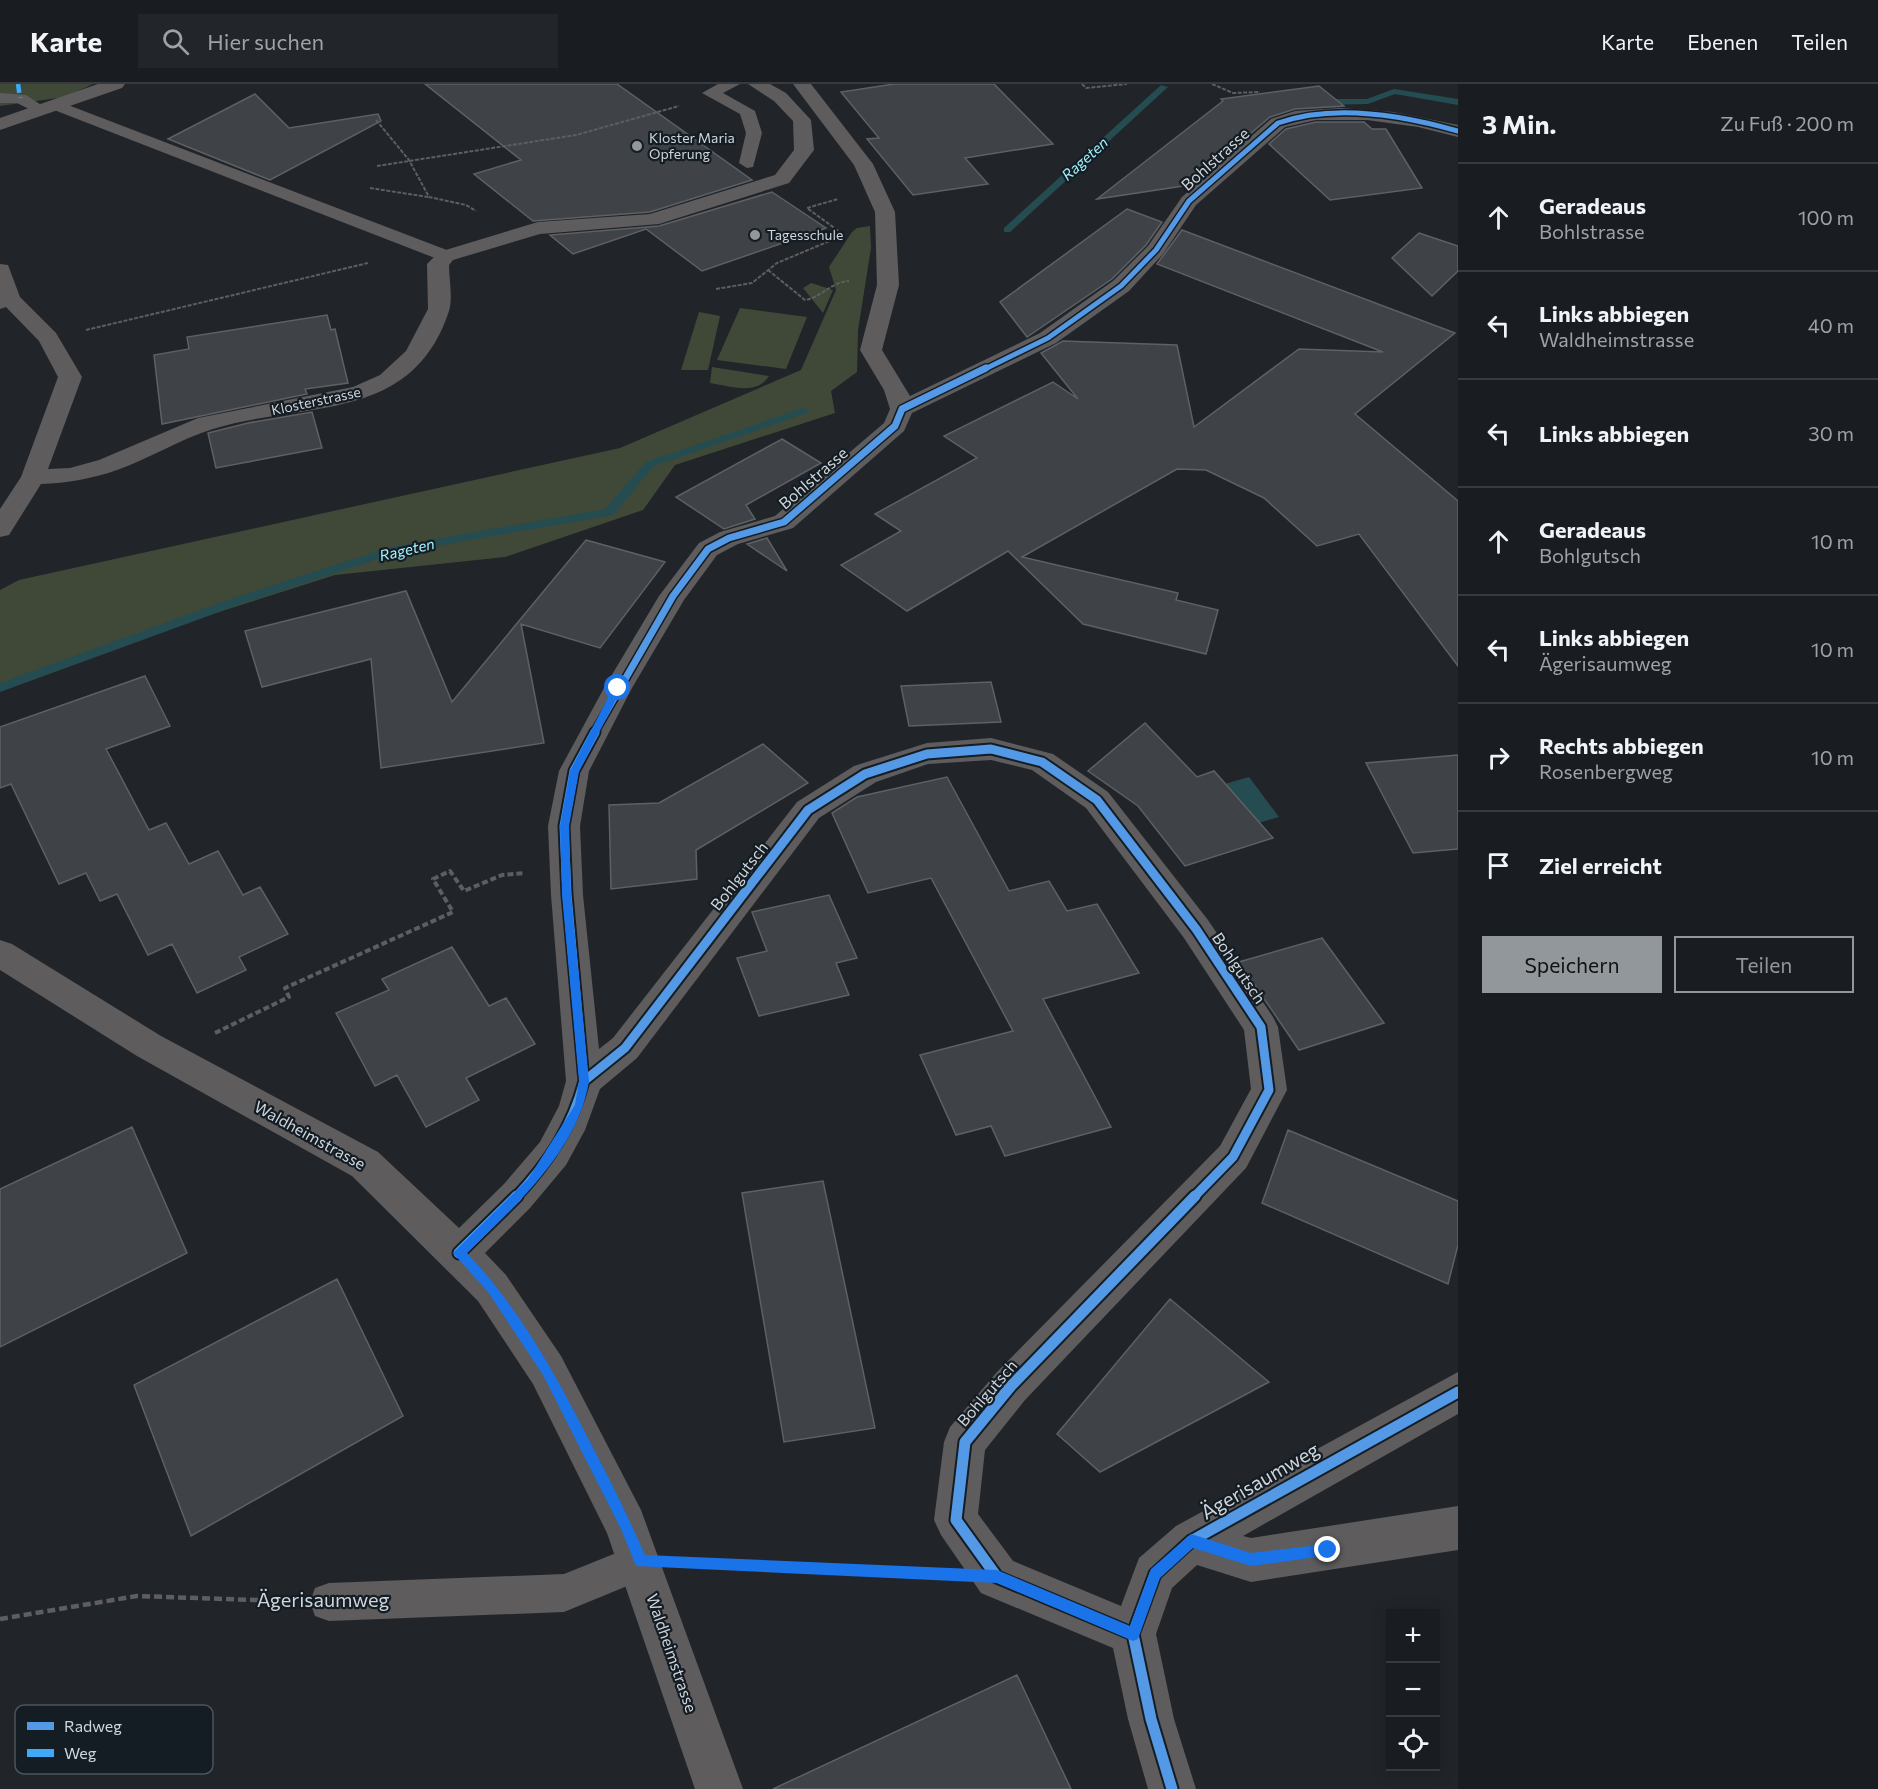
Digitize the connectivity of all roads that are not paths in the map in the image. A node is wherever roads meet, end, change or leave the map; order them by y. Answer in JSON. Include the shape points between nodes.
{"nodes":[{"id":1,"x":116,"y":84,"type":"edge"},
{"id":2,"x":732,"y":84,"type":"edge"},
{"id":3,"x":757,"y":84,"type":"edge"},
{"id":4,"x":802,"y":84,"type":"edge"},
{"id":5,"x":0,"y":98,"type":"edge"},
{"id":6,"x":48,"y":108,"type":"junction"},
{"id":7,"x":0,"y":124,"type":"edge"},
{"id":8,"x":1458,"y":130,"type":"edge"},
{"id":9,"x":747,"y":163,"type":"dead end"},
{"id":10,"x":446,"y":256,"type":"junction"},
{"id":11,"x":0,"y":270,"type":"edge"},
{"id":12,"x":5,"y":301,"type":"edge"},
{"id":13,"x":902,"y":409,"type":"junction"},
{"id":14,"x":33,"y":477,"type":"junction"},
{"id":15,"x":0,"y":529,"type":"edge"},
{"id":16,"x":0,"y":953,"type":"edge"},
{"id":17,"x":584,"y":1081,"type":"junction"},
{"id":18,"x":459,"y":1253,"type":"junction"},
{"id":19,"x":1458,"y":1392,"type":"edge"},
{"id":20,"x":1458,"y":1528,"type":"edge"},
{"id":21,"x":1191,"y":1541,"type":"junction"},
{"id":22,"x":641,"y":1562,"type":"junction"},
{"id":23,"x":329,"y":1602,"type":"road end"},
{"id":24,"x":1133,"y":1634,"type":"junction"},
{"id":25,"x":719,"y":1789,"type":"edge"},
{"id":26,"x":1172,"y":1789,"type":"edge"}],
"edges":[{"from":1,"to":6,"type":"street"},
{"from":2,"to":9,"type":"lane","via":[[710,93],[747,111],[754,133]]},
{"from":3,"to":10,"type":"street","via":[[780,97],[802,120],[804,150],[782,179],[652,220],[538,228]]},
{"from":4,"to":13,"type":"street","via":[[862,165],[885,212],[888,285],[872,350],[896,390]]},
{"from":5,"to":6,"type":"lane","via":[[20,98]]},
{"from":6,"to":7,"type":"street"},
{"from":6,"to":10,"type":"lane"},
{"from":8,"to":13,"type":"street","name":"Bohlstrasse","via":[[1393,117],[1326,114],[1290,117],[1278,123],[1190,201],[1156,250],[1121,286],[1048,338]]},
{"from":10,"to":14,"type":"street","name":"Klosterstrasse","via":[[438,264],[440,309],[416,354],[388,380],[360,393],[206,423],[108,465],[71,475]]},
{"from":11,"to":12,"type":"street"},
{"from":12,"to":14,"type":"street","via":[[48,338],[70,377]]},
{"from":13,"to":17,"type":"street","name":"Bohlstrasse","via":[[895,426],[784,522],[729,538],[708,549],[673,596],[574,771],[564,826]]},
{"from":14,"to":15,"type":"street"},
{"from":16,"to":18,"type":"street","name":"Waldheimstrasse","via":[[148,1046],[365,1164]]},
{"from":17,"to":18,"type":"street","name":"Bohlstrasse","via":[[580,1106],[532,1183]]},
{"from":17,"to":24,"type":"street","name":"Bohlgutsch","via":[[625,1048],[808,810],[864,774],[927,754],[991,749],[1042,762],[1097,800],[1196,930],[1261,1027],[1269,1090],[1233,1157],[1011,1386],[965,1442],[956,1520],[997,1577]]},
{"from":18,"to":22,"type":"street","name":"Waldheimstrasse","via":[[492,1288],[547,1370]]},
{"from":19,"to":21,"type":"street","name":"Ägerisaumweg"},
{"from":20,"to":21,"type":"street","via":[[1251,1560]]},
{"from":21,"to":24,"type":"street","name":"Ägerisaumweg","via":[[1155,1574]]},
{"from":22,"to":23,"type":"lane","name":"Ägerisaumweg","via":[[564,1593]]},
{"from":22,"to":25,"type":"street","name":"Waldheimstrasse"},
{"from":24,"to":26,"type":"street"}]}
